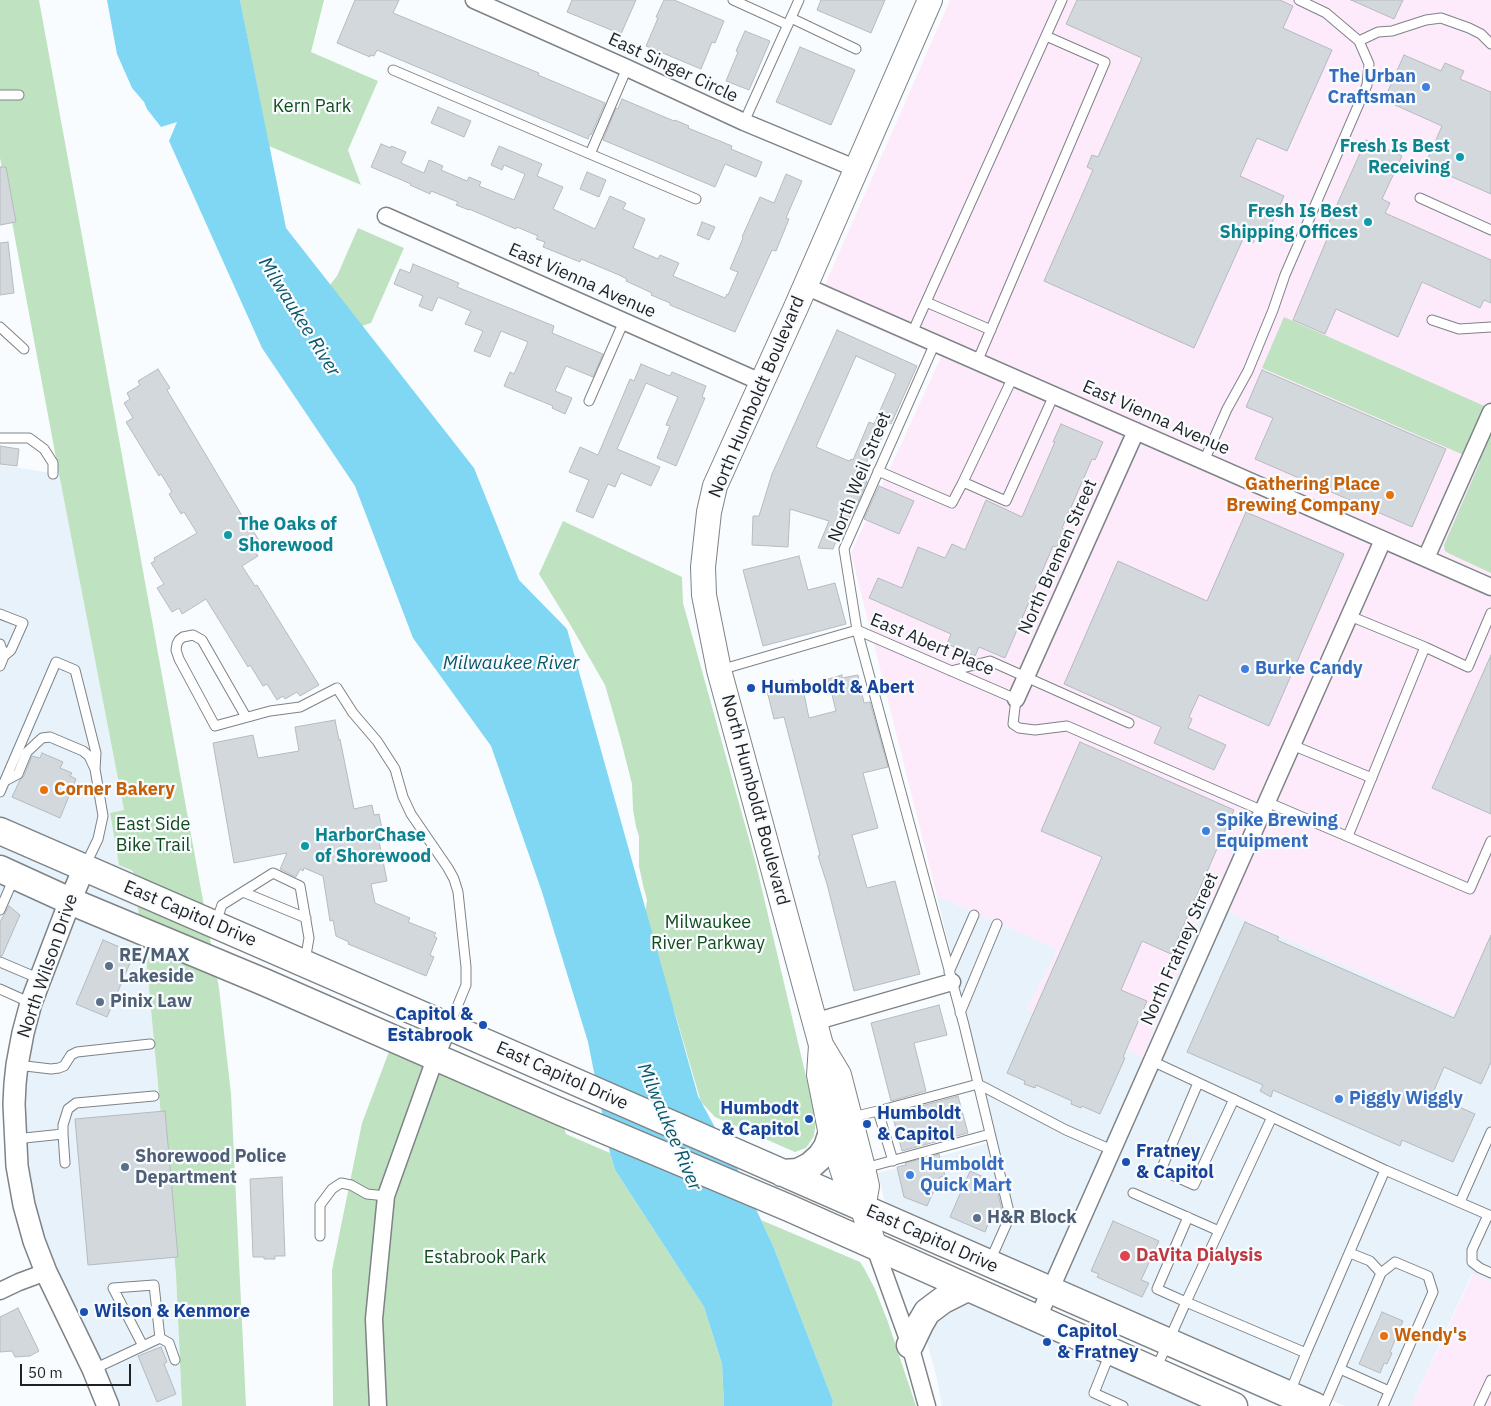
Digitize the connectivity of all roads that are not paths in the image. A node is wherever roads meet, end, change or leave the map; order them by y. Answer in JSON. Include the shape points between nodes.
{"nodes":[{"id":1,"x":474,"y":0,"type":"edge"},
{"id":2,"x":733,"y":0,"type":"edge"},
{"id":3,"x":799,"y":0,"type":"edge"},
{"id":4,"x":930,"y":0,"type":"edge"},
{"id":5,"x":1062,"y":0,"type":"edge"},
{"id":6,"x":1299,"y":0,"type":"edge"},
{"id":7,"x":790,"y":22,"type":"junction"},
{"id":8,"x":1046,"y":36,"type":"junction"},
{"id":9,"x":1359,"y":41,"type":"junction"},
{"id":10,"x":1491,"y":44,"type":"edge"},
{"id":11,"x":856,"y":49,"type":"dead end"},
{"id":12,"x":627,"y":68,"type":"junction"},
{"id":13,"x":393,"y":70,"type":"dead end"},
{"id":14,"x":0,"y":95,"type":"edge"},
{"id":15,"x":20,"y":95,"type":"dead end"},
{"id":16,"x":744,"y":122,"type":"junction"},
{"id":17,"x":590,"y":154,"type":"junction"},
{"id":18,"x":857,"y":169,"type":"junction"},
{"id":19,"x":1420,"y":198,"type":"dead end"},
{"id":20,"x":696,"y":199,"type":"dead end"},
{"id":21,"x":386,"y":216,"type":"dead end"},
{"id":22,"x":1491,"y":230,"type":"edge"},
{"id":23,"x":805,"y":286,"type":"junction"},
{"id":24,"x":926,"y":302,"type":"junction"},
{"id":25,"x":1432,"y":320,"type":"dead end"},
{"id":26,"x":624,"y":321,"type":"junction"},
{"id":27,"x":1491,"y":326,"type":"edge"},
{"id":28,"x":0,"y":327,"type":"edge"},
{"id":29,"x":991,"y":330,"type":"junction"},
{"id":30,"x":912,"y":333,"type":"junction"},
{"id":31,"x":935,"y":343,"type":"junction"},
{"id":32,"x":24,"y":350,"type":"dead end"},
{"id":33,"x":977,"y":362,"type":"junction"},
{"id":34,"x":1012,"y":377,"type":"junction"},
{"id":35,"x":763,"y":383,"type":"junction"},
{"id":36,"x":1054,"y":395,"type":"junction"},
{"id":37,"x":589,"y":401,"type":"dead end"},
{"id":38,"x":1491,"y":412,"type":"edge"},
{"id":39,"x":1136,"y":431,"type":"junction"},
{"id":40,"x":0,"y":438,"type":"edge"},
{"id":41,"x":1204,"y":461,"type":"junction"},
{"id":42,"x":878,"y":471,"type":"junction"},
{"id":43,"x":53,"y":474,"type":"dead end"},
{"id":44,"x":963,"y":482,"type":"junction"},
{"id":45,"x":1383,"y":540,"type":"junction"},
{"id":46,"x":1426,"y":558,"type":"junction"},
{"id":47,"x":1491,"y":587,"type":"edge"},
{"id":48,"x":1491,"y":613,"type":"edge"},
{"id":49,"x":0,"y":614,"type":"edge"},
{"id":50,"x":1350,"y":616,"type":"junction"},
{"id":51,"x":857,"y":630,"type":"junction"},
{"id":52,"x":0,"y":644,"type":"edge"},
{"id":53,"x":1425,"y":647,"type":"junction"},
{"id":54,"x":4,"y":656,"type":"junction"},
{"id":55,"x":0,"y":666,"type":"edge"},
{"id":56,"x":719,"y":670,"type":"junction"},
{"id":57,"x":951,"y":671,"type":"junction"},
{"id":58,"x":1026,"y":678,"type":"junction"},
{"id":59,"x":1016,"y":699,"type":"junction"},
{"id":60,"x":246,"y":717,"type":"junction"},
{"id":61,"x":1130,"y":723,"type":"dead end"},
{"id":62,"x":1292,"y":745,"type":"junction"},
{"id":63,"x":95,"y":769,"type":"junction"},
{"id":64,"x":1372,"y":778,"type":"junction"},
{"id":65,"x":5,"y":781,"type":"junction"},
{"id":66,"x":0,"y":792,"type":"edge"},
{"id":67,"x":1265,"y":806,"type":"junction"},
{"id":68,"x":0,"y":831,"type":"edge"},
{"id":69,"x":1348,"y":836,"type":"junction"},
{"id":70,"x":1491,"y":840,"type":"edge"},
{"id":71,"x":0,"y":849,"type":"edge"},
{"id":72,"x":84,"y":868,"type":"junction"},
{"id":73,"x":7,"y":872,"type":"edge"},
{"id":74,"x":243,"y":892,"type":"junction"},
{"id":75,"x":70,"y":901,"type":"junction"},
{"id":76,"x":0,"y":910,"type":"edge"},
{"id":77,"x":974,"y":915,"type":"dead end"},
{"id":78,"x":306,"y":918,"type":"junction"},
{"id":79,"x":997,"y":924,"type":"dead end"},
{"id":80,"x":214,"y":925,"type":"junction"},
{"id":81,"x":299,"y":961,"type":"junction"},
{"id":82,"x":0,"y":962,"type":"edge"},
{"id":83,"x":219,"y":963,"type":"junction"},
{"id":84,"x":950,"y":977,"type":"junction"},
{"id":85,"x":40,"y":979,"type":"junction"},
{"id":86,"x":0,"y":989,"type":"edge"},
{"id":87,"x":31,"y":1003,"type":"junction"},
{"id":88,"x":960,"y":1014,"type":"junction"},
{"id":89,"x":814,"y":1022,"type":"junction"},
{"id":90,"x":449,"y":1026,"type":"junction"},
{"id":91,"x":150,"y":1044,"type":"dead end"},
{"id":92,"x":821,"y":1045,"type":"junction"},
{"id":93,"x":436,"y":1056,"type":"junction"},
{"id":94,"x":1152,"y":1061,"type":"junction"},
{"id":95,"x":17,"y":1065,"type":"junction"},
{"id":96,"x":1198,"y":1082,"type":"junction"},
{"id":97,"x":978,"y":1084,"type":"junction"},
{"id":98,"x":154,"y":1096,"type":"dead end"},
{"id":99,"x":1234,"y":1100,"type":"junction"},
{"id":100,"x":878,"y":1111,"type":"junction"},
{"id":101,"x":1272,"y":1117,"type":"junction"},
{"id":102,"x":850,"y":1118,"type":"junction"},
{"id":103,"x":1491,"y":1132,"type":"edge"},
{"id":104,"x":63,"y":1134,"type":"junction"},
{"id":105,"x":990,"y":1134,"type":"junction"},
{"id":106,"x":830,"y":1135,"type":"junction"},
{"id":107,"x":15,"y":1139,"type":"junction"},
{"id":108,"x":1112,"y":1150,"type":"junction"},
{"id":109,"x":893,"y":1161,"type":"junction"},
{"id":110,"x":65,"y":1162,"type":"dead end"},
{"id":111,"x":863,"y":1168,"type":"junction"},
{"id":112,"x":1385,"y":1170,"type":"junction"},
{"id":113,"x":782,"y":1173,"type":"junction"},
{"id":114,"x":1133,"y":1193,"type":"dead end"},
{"id":115,"x":386,"y":1196,"type":"junction"},
{"id":116,"x":1460,"y":1202,"type":"junction"},
{"id":117,"x":863,"y":1209,"type":"junction"},
{"id":118,"x":1490,"y":1215,"type":"edge"},
{"id":119,"x":1188,"y":1217,"type":"junction"},
{"id":120,"x":1219,"y":1231,"type":"junction"},
{"id":121,"x":320,"y":1236,"type":"dead end"},
{"id":122,"x":874,"y":1245,"type":"junction"},
{"id":123,"x":1350,"y":1253,"type":"junction"},
{"id":124,"x":989,"y":1263,"type":"junction"},
{"id":125,"x":46,"y":1272,"type":"junction"},
{"id":126,"x":1382,"y":1273,"type":"junction"},
{"id":127,"x":1491,"y":1273,"type":"edge"},
{"id":128,"x":967,"y":1288,"type":"junction"},
{"id":129,"x":0,"y":1291,"type":"edge"},
{"id":130,"x":1050,"y":1291,"type":"junction"},
{"id":131,"x":1186,"y":1302,"type":"junction"},
{"id":132,"x":1037,"y":1320,"type":"junction"},
{"id":133,"x":160,"y":1338,"type":"junction"},
{"id":134,"x":1167,"y":1342,"type":"junction"},
{"id":135,"x":910,"y":1345,"type":"junction"},
{"id":136,"x":142,"y":1346,"type":"junction"},
{"id":137,"x":1111,"y":1352,"type":"junction"},
{"id":138,"x":1306,"y":1353,"type":"junction"},
{"id":139,"x":175,"y":1360,"type":"dead end"},
{"id":140,"x":94,"y":1369,"type":"junction"},
{"id":141,"x":1340,"y":1369,"type":"junction"},
{"id":142,"x":1155,"y":1371,"type":"junction"},
{"id":143,"x":1491,"y":1380,"type":"edge"},
{"id":144,"x":1389,"y":1391,"type":"junction"},
{"id":145,"x":1287,"y":1400,"type":"edge"},
{"id":146,"x":108,"y":1406,"type":"edge"},
{"id":147,"x":378,"y":1406,"type":"edge"},
{"id":148,"x":928,"y":1406,"type":"edge"},
{"id":149,"x":1124,"y":1406,"type":"edge"},
{"id":150,"x":1234,"y":1406,"type":"edge"},
{"id":151,"x":1315,"y":1406,"type":"edge"},
{"id":152,"x":1324,"y":1406,"type":"edge"},
{"id":153,"x":1382,"y":1406,"type":"edge"},
{"id":154,"x":1479,"y":1406,"type":"edge"}],
"edges":[{"from":1,"to":12,"type":"street","name":"East Singer Circle"},
{"from":2,"to":7,"type":"lane"},
{"from":3,"to":7,"type":"lane"},
{"from":4,"to":18,"type":"main road","name":"North Humboldt Boulevard"},
{"from":5,"to":8,"type":"lane"},
{"from":6,"to":9,"type":"lane","via":[[1326,13]]},
{"from":7,"to":11,"type":"lane"},
{"from":7,"to":16,"type":"lane"},
{"from":8,"to":24,"type":"lane"},
{"from":8,"to":29,"type":"lane","via":[[1105,62]]},
{"from":9,"to":10,"type":"lane","via":[[1378,32],[1441,18],[1482,34]]},
{"from":9,"to":41,"type":"lane","via":[[1370,64],[1366,85],[1248,371]]},
{"from":12,"to":16,"type":"street","name":"East Singer Circle"},
{"from":12,"to":17,"type":"lane"},
{"from":13,"to":17,"type":"lane"},
{"from":14,"to":15,"type":"lane"},
{"from":16,"to":18,"type":"street","name":"East Singer Circle"},
{"from":17,"to":20,"type":"lane"},
{"from":18,"to":23,"type":"main road","name":"North Humboldt Boulevard"},
{"from":19,"to":22,"type":"lane"},
{"from":21,"to":26,"type":"street","name":"East Vienna Avenue"},
{"from":23,"to":30,"type":"street","name":"East Vienna Avenue"},
{"from":23,"to":35,"type":"main road","name":"North Humboldt Boulevard"},
{"from":24,"to":29,"type":"lane"},
{"from":24,"to":30,"type":"lane"},
{"from":25,"to":27,"type":"lane","via":[[1459,329]]},
{"from":26,"to":35,"type":"street","name":"East Vienna Avenue"},
{"from":26,"to":37,"type":"lane"},
{"from":28,"to":32,"type":"lane"},
{"from":29,"to":33,"type":"lane"},
{"from":30,"to":31,"type":"street","name":"East Vienna Avenue"},
{"from":31,"to":33,"type":"street","name":"East Vienna Avenue"},
{"from":31,"to":42,"type":"lane","name":"North Weil Street"},
{"from":33,"to":34,"type":"street","name":"East Vienna Avenue"},
{"from":34,"to":36,"type":"street","name":"East Vienna Avenue"},
{"from":34,"to":44,"type":"lane"},
{"from":35,"to":56,"type":"main road","name":"North Humboldt Boulevard","via":[[715,486],[709,512],[703,567],[704,595]]},
{"from":36,"to":39,"type":"street","name":"East Vienna Avenue"},
{"from":36,"to":44,"type":"lane","via":[[1006,501]]},
{"from":38,"to":46,"type":"street"},
{"from":39,"to":41,"type":"street","name":"East Vienna Avenue"},
{"from":39,"to":58,"type":"street","name":"North Bremen Street"},
{"from":40,"to":43,"type":"lane","via":[[29,438],[44,449],[53,463]]},
{"from":41,"to":45,"type":"street","name":"East Vienna Avenue"},
{"from":42,"to":44,"type":"lane","via":[[952,503]]},
{"from":42,"to":51,"type":"lane","name":"North Weil Street","via":[[844,549]]},
{"from":45,"to":46,"type":"street","name":"East Vienna Avenue"},
{"from":45,"to":50,"type":"street","name":"North Fratney Street"},
{"from":46,"to":47,"type":"street","name":"East Vienna Avenue"},
{"from":48,"to":53,"type":"lane","via":[[1468,667]]},
{"from":49,"to":54,"type":"lane","via":[[23,623],[11,650]]},
{"from":50,"to":53,"type":"lane"},
{"from":50,"to":62,"type":"street","name":"North Fratney Street"},
{"from":51,"to":56,"type":"lane","name":"East Abert Place"},
{"from":51,"to":57,"type":"lane","name":"East Abert Place"},
{"from":51,"to":84,"type":"lane","name":"North Weil Street"},
{"from":52,"to":54,"type":"lane"},
{"from":53,"to":64,"type":"lane"},
{"from":54,"to":55,"type":"lane"},
{"from":56,"to":89,"type":"main road","name":"North Humboldt Boulevard"},
{"from":57,"to":58,"type":"lane","via":[[990,661]]},
{"from":57,"to":59,"type":"lane","name":"East Abert Place"},
{"from":58,"to":59,"type":"street","name":"North Bremen Street"},
{"from":58,"to":61,"type":"lane"},
{"from":59,"to":67,"type":"lane","via":[[1013,724],[1019,728],[1035,730],[1067,726]]},
{"from":60,"to":60,"type":"lane","via":[[215,726],[179,659],[176,650],[179,640],[193,635],[202,640]]},
{"from":60,"to":90,"type":"lane","via":[[300,707],[337,688],[386,754],[412,814],[448,868],[458,892],[466,985]]},
{"from":62,"to":64,"type":"lane"},
{"from":62,"to":67,"type":"street","name":"North Fratney Street"},
{"from":63,"to":65,"type":"lane","via":[[84,751],[50,737],[42,738],[27,752],[18,774]]},
{"from":63,"to":65,"type":"lane","via":[[96,753],[75,670],[56,662]]},
{"from":63,"to":72,"type":"lane","via":[[103,816],[98,839]]},
{"from":64,"to":69,"type":"lane"},
{"from":65,"to":66,"type":"lane"},
{"from":67,"to":69,"type":"lane"},
{"from":67,"to":94,"type":"street","name":"North Fratney Street"},
{"from":68,"to":72,"type":"main road","name":"East Capitol Drive"},
{"from":69,"to":70,"type":"lane","via":[[1470,889]]},
{"from":71,"to":72,"type":"main road","via":[[61,873]]},
{"from":72,"to":75,"type":"street","name":"North Wilson Drive"},
{"from":72,"to":80,"type":"main road","name":"East Capitol Drive"},
{"from":73,"to":75,"type":"main road","name":"East Capitol Drive"},
{"from":73,"to":76,"type":"lane"},
{"from":74,"to":78,"type":"lane"},
{"from":74,"to":78,"type":"lane","via":[[273,873],[300,886]]},
{"from":74,"to":80,"type":"lane","via":[[222,904]]},
{"from":75,"to":81,"type":"main road","via":[[88,894],[104,896],[220,944]]},
{"from":75,"to":83,"type":"main road","name":"East Capitol Drive"},
{"from":75,"to":85,"type":"street","name":"North Wilson Drive"},
{"from":77,"to":84,"type":"lane"},
{"from":78,"to":81,"type":"lane","via":[[309,938]]},
{"from":79,"to":88,"type":"lane"},
{"from":80,"to":81,"type":"main road","name":"East Capitol Drive"},
{"from":81,"to":83,"type":"main road","via":[[300,972],[293,977],[251,964]]},
{"from":81,"to":90,"type":"main road","name":"East Capitol Drive"},
{"from":82,"to":85,"type":"lane"},
{"from":83,"to":93,"type":"main road","name":"East Capitol Drive"},
{"from":84,"to":88,"type":"lane","name":"North Weil Street"},
{"from":84,"to":89,"type":"street"},
{"from":85,"to":87,"type":"street","name":"North Wilson Drive"},
{"from":86,"to":87,"type":"lane"},
{"from":87,"to":95,"type":"street","name":"North Wilson Drive"},
{"from":88,"to":97,"type":"lane","name":"North Weil Street"},
{"from":89,"to":92,"type":"main road","name":"North Humboldt Boulevard"},
{"from":90,"to":93,"type":"street"},
{"from":90,"to":113,"type":"main road","name":"East Capitol Drive"},
{"from":91,"to":95,"type":"lane","via":[[77,1052],[59,1068]]},
{"from":92,"to":102,"type":"main road","name":"North Humboldt Boulevard","via":[[839,1075]]},
{"from":92,"to":106,"type":"main road","name":"North Humboldt Boulevard","via":[[818,1075]]},
{"from":93,"to":115,"type":"street"},
{"from":93,"to":122,"type":"main road","name":"East Capitol Drive"},
{"from":94,"to":96,"type":"lane"},
{"from":94,"to":108,"type":"street","name":"North Fratney Street"},
{"from":95,"to":107,"type":"street","name":"North Wilson Drive"},
{"from":96,"to":99,"type":"lane"},
{"from":96,"to":99,"type":"lane","via":[[1161,1170],[1194,1185]]},
{"from":97,"to":100,"type":"lane"},
{"from":97,"to":105,"type":"lane","name":"North Weil Street"},
{"from":97,"to":108,"type":"lane"},
{"from":98,"to":104,"type":"lane","via":[[76,1103],[68,1109]]},
{"from":99,"to":101,"type":"lane"},
{"from":100,"to":102,"type":"lane"},
{"from":100,"to":109,"type":"lane"},
{"from":101,"to":112,"type":"lane"},
{"from":101,"to":120,"type":"lane"},
{"from":102,"to":111,"type":"main road","name":"North Humboldt Boulevard"},
{"from":103,"to":116,"type":"lane"},
{"from":104,"to":107,"type":"lane"},
{"from":104,"to":110,"type":"lane"},
{"from":105,"to":109,"type":"lane"},
{"from":105,"to":124,"type":"lane","name":"North Weil Street","via":[[1010,1216]]},
{"from":106,"to":113,"type":"main road","via":[[827,1147],[810,1166],[798,1172]]},
{"from":106,"to":117,"type":"main road","name":"North Humboldt Boulevard","via":[[845,1178]]},
{"from":107,"to":125,"type":"street","name":"North Wilson Drive","via":[[16,1166],[24,1205]]},
{"from":108,"to":130,"type":"street","name":"North Fratney Street"},
{"from":109,"to":111,"type":"lane"},
{"from":111,"to":117,"type":"main road","name":"North Humboldt Boulevard","via":[[867,1186]]},
{"from":112,"to":116,"type":"lane"},
{"from":112,"to":123,"type":"lane"},
{"from":113,"to":117,"type":"main road","name":"East Capitol Drive"},
{"from":114,"to":119,"type":"lane"},
{"from":115,"to":121,"type":"lane","via":[[366,1194],[341,1183],[332,1189],[320,1206]]},
{"from":115,"to":147,"type":"street","via":[[374,1319]]},
{"from":116,"to":118,"type":"lane"},
{"from":117,"to":122,"type":"main road","name":"North Humboldt Boulevard"},
{"from":117,"to":124,"type":"main road","name":"East Capitol Drive"},
{"from":118,"to":127,"type":"lane","via":[[1472,1250],[1472,1262]]},
{"from":119,"to":120,"type":"lane"},
{"from":119,"to":131,"type":"lane","via":[[1156,1289]]},
{"from":120,"to":131,"type":"lane"},
{"from":122,"to":128,"type":"main road","name":"East Capitol Drive"},
{"from":122,"to":135,"type":"street","name":"North Humboldt Boulevard"},
{"from":123,"to":126,"type":"lane","via":[[1370,1261]]},
{"from":123,"to":138,"type":"lane"},
{"from":124,"to":130,"type":"main road","name":"East Capitol Drive"},
{"from":125,"to":129,"type":"street"},
{"from":125,"to":140,"type":"street","name":"North Wilson Drive"},
{"from":126,"to":141,"type":"lane"},
{"from":126,"to":144,"type":"lane","via":[[1395,1262],[1428,1276],[1433,1292]]},
{"from":128,"to":132,"type":"main road","name":"East Capitol Drive"},
{"from":128,"to":135,"type":"main road","via":[[927,1312]]},
{"from":130,"to":132,"type":"street","name":"North Fratney Street"},
{"from":130,"to":134,"type":"main road","name":"East Capitol Drive"},
{"from":131,"to":134,"type":"lane"},
{"from":131,"to":138,"type":"lane"},
{"from":132,"to":137,"type":"main road","name":"East Capitol Drive"},
{"from":133,"to":136,"type":"lane"},
{"from":133,"to":136,"type":"lane","via":[[154,1285],[113,1288]]},
{"from":133,"to":139,"type":"lane","via":[[169,1344]]},
{"from":134,"to":142,"type":"lane"},
{"from":134,"to":145,"type":"main road","name":"East Capitol Drive"},
{"from":135,"to":148,"type":"street","name":"North Humboldt Boulevard"},
{"from":136,"to":140,"type":"lane"},
{"from":137,"to":142,"type":"main road","name":"East Capitol Drive"},
{"from":137,"to":149,"type":"lane","via":[[1094,1393]]},
{"from":138,"to":145,"type":"lane"},
{"from":140,"to":146,"type":"street","name":"North Wilson Drive"},
{"from":141,"to":144,"type":"lane"},
{"from":141,"to":152,"type":"lane"},
{"from":142,"to":150,"type":"main road","name":"East Capitol Drive"},
{"from":143,"to":154,"type":"lane"},
{"from":144,"to":153,"type":"lane"},
{"from":145,"to":151,"type":"main road","name":"East Capitol Drive"}]}
